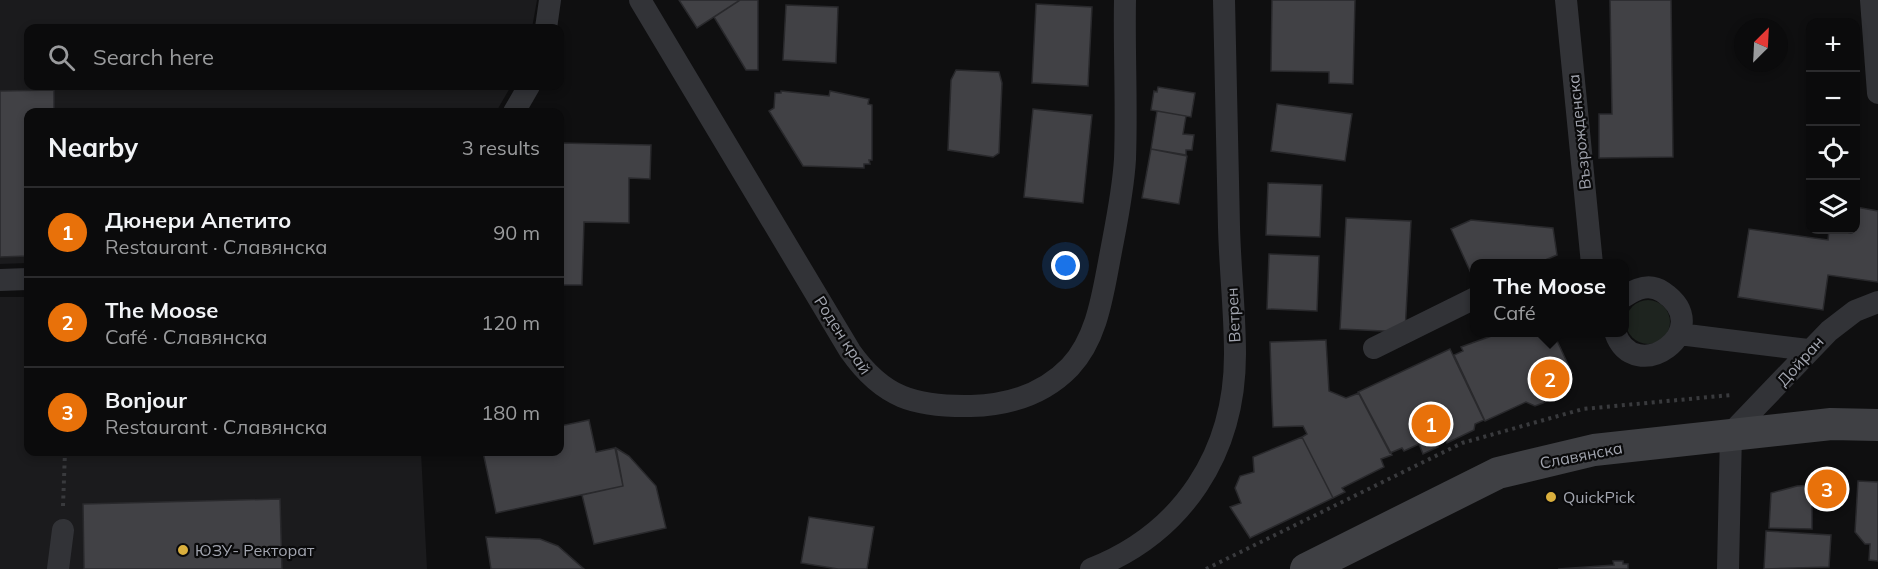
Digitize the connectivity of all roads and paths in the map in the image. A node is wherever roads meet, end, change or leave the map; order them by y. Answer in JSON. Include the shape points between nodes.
{"nodes":[{"id":1,"x":550,"y":0,"type":"edge"},
{"id":2,"x":640,"y":0,"type":"edge"},
{"id":3,"x":1125,"y":0,"type":"edge"},
{"id":4,"x":1224,"y":0,"type":"edge"},
{"id":5,"x":1566,"y":0,"type":"edge"},
{"id":6,"x":1871,"y":0,"type":"edge"},
{"id":7,"x":547,"y":24,"type":"edge"},
{"id":8,"x":527,"y":90,"type":"edge"},
{"id":9,"x":1878,"y":93,"type":"edge"},
{"id":10,"x":516,"y":108,"type":"edge"},
{"id":11,"x":1592,"y":259,"type":"edge"},
{"id":12,"x":24,"y":279,"type":"edge"},
{"id":13,"x":0,"y":280,"type":"edge"},
{"id":14,"x":1629,"y":293,"type":"edge"},
{"id":15,"x":1470,"y":300,"type":"edge"},
{"id":16,"x":1878,"y":302,"type":"edge"},
{"id":17,"x":1679,"y":334,"type":"junction"},
{"id":18,"x":1618,"y":337,"type":"edge"},
{"id":19,"x":1374,"y":348,"type":"dead end"},
{"id":20,"x":1808,"y":350,"type":"junction"},
{"id":21,"x":1878,"y":425,"type":"edge"},
{"id":22,"x":1731,"y":433,"type":"junction"},
{"id":23,"x":65,"y":456,"type":"edge"},
{"id":24,"x":63,"y":488,"type":"dead end"},
{"id":25,"x":63,"y":530,"type":"dead end"},
{"id":26,"x":58,"y":569,"type":"edge"},
{"id":27,"x":1091,"y":569,"type":"edge"},
{"id":28,"x":1306,"y":569,"type":"edge"},
{"id":29,"x":1728,"y":569,"type":"edge"}],
"edges":[{"from":1,"to":7,"type":"street"},
{"from":2,"to":3,"type":"street","name":"Роден край","via":[[868,376],[884,389],[915,401],[964,406],[994,405],[1037,392],[1070,367],[1092,333],[1106,279],[1125,160]]},
{"from":4,"to":27,"type":"street","name":"Ветрен","via":[[1235,356],[1225,426],[1206,473],[1180,509],[1147,540]]},
{"from":5,"to":11,"type":"street","name":"Възрожденска"},
{"from":6,"to":9,"type":"street"},
{"from":8,"to":10,"type":"street"},
{"from":12,"to":13,"type":"street"},
{"from":14,"to":17,"type":"street","via":[[1637,288],[1657,288],[1673,299],[1682,316]]},
{"from":15,"to":19,"type":"street"},
{"from":16,"to":20,"type":"street","name":"Дойран","via":[[1856,311]]},
{"from":17,"to":18,"type":"street","via":[[1671,347],[1657,355],[1640,355],[1625,349]]},
{"from":17,"to":20,"type":"street"},
{"from":20,"to":22,"type":"street","name":"Дойран"},
{"from":21,"to":22,"type":"street","name":"Славянска","via":[[1830,424]]},
{"from":22,"to":28,"type":"street","name":"Славянска","via":[[1594,450],[1498,473]]},
{"from":22,"to":29,"type":"street"},
{"from":23,"to":24,"type":"path"},
{"from":25,"to":26,"type":"street"}]}
